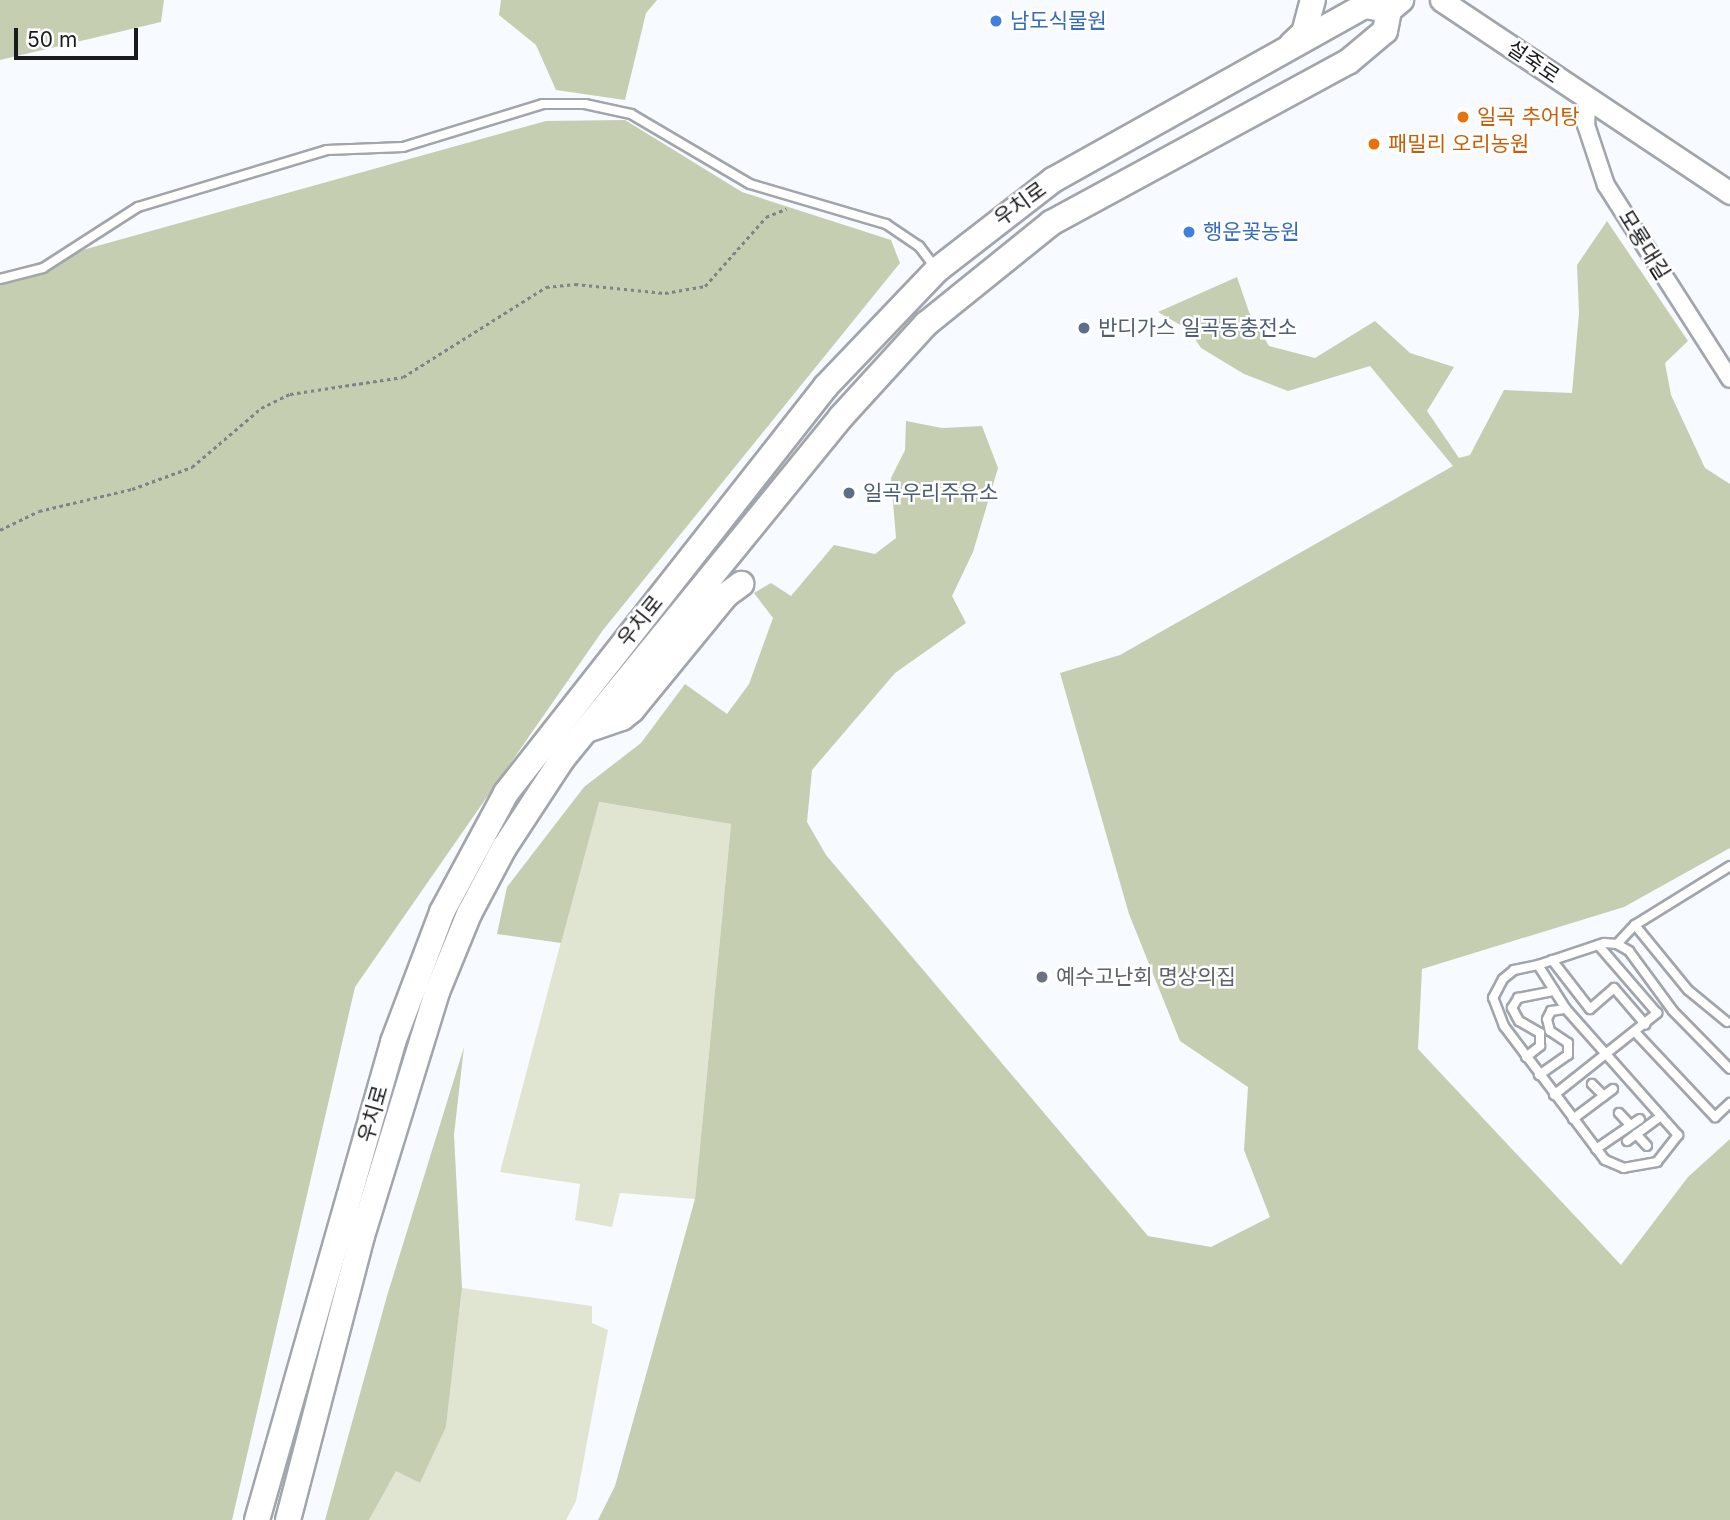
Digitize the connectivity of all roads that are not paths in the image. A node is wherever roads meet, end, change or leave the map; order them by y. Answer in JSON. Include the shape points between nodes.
{"nodes":[{"id":1,"x":1313,"y":0,"type":"edge"},
{"id":2,"x":1441,"y":0,"type":"edge"},
{"id":3,"x":1395,"y":5,"type":"edge"},
{"id":4,"x":1287,"y":54,"type":"junction"},
{"id":5,"x":1587,"y":100,"type":"junction"},
{"id":6,"x":1730,"y":193,"type":"edge"},
{"id":7,"x":937,"y":270,"type":"junction"},
{"id":8,"x":0,"y":279,"type":"edge"},
{"id":9,"x":1730,"y":379,"type":"edge"},
{"id":10,"x":741,"y":584,"type":"dead end"},
{"id":11,"x":586,"y":730,"type":"junction"},
{"id":12,"x":1730,"y":866,"type":"edge"},
{"id":13,"x":1636,"y":925,"type":"junction"},
{"id":14,"x":1617,"y":944,"type":"junction"},
{"id":15,"x":1598,"y":945,"type":"junction"},
{"id":16,"x":1552,"y":960,"type":"junction"},
{"id":17,"x":1538,"y":965,"type":"junction"},
{"id":18,"x":1554,"y":991,"type":"junction"},
{"id":19,"x":1566,"y":1009,"type":"junction"},
{"id":20,"x":1727,"y":1021,"type":"dead end"},
{"id":21,"x":1645,"y":1024,"type":"junction"},
{"id":22,"x":1635,"y":1032,"type":"junction"},
{"id":23,"x":1606,"y":1056,"type":"junction"},
{"id":24,"x":1526,"y":1057,"type":"junction"},
{"id":25,"x":1730,"y":1069,"type":"edge"},
{"id":26,"x":1539,"y":1075,"type":"junction"},
{"id":27,"x":1592,"y":1084,"type":"dead end"},
{"id":28,"x":1613,"y":1089,"type":"dead end"},
{"id":29,"x":1553,"y":1095,"type":"junction"},
{"id":30,"x":1604,"y":1096,"type":"junction"},
{"id":31,"x":1730,"y":1103,"type":"edge"},
{"id":32,"x":1619,"y":1113,"type":"dead end"},
{"id":33,"x":1661,"y":1116,"type":"junction"},
{"id":34,"x":1573,"y":1119,"type":"junction"},
{"id":35,"x":1640,"y":1119,"type":"dead end"},
{"id":36,"x":1630,"y":1125,"type":"junction"},
{"id":37,"x":1636,"y":1135,"type":"junction"},
{"id":38,"x":1627,"y":1141,"type":"dead end"},
{"id":39,"x":1647,"y":1146,"type":"dead end"},
{"id":40,"x":1596,"y":1149,"type":"junction"},
{"id":41,"x":257,"y":1520,"type":"edge"},
{"id":42,"x":288,"y":1520,"type":"edge"}],
"edges":[{"from":1,"to":4,"type":"main road","via":[[1304,33],[1294,39]]},
{"from":2,"to":5,"type":"main road","name":"설죽로"},
{"from":3,"to":4,"type":"main road","name":"우치로","via":[[1364,6]]},
{"from":3,"to":11,"type":"main road","name":"우치로","via":[[1385,31],[1348,62],[1051,223],[926,324],[841,417]]},
{"from":4,"to":7,"type":"main road","name":"우치로","via":[[1053,180]]},
{"from":5,"to":6,"type":"main road","name":"설죽로"},
{"from":5,"to":9,"type":"street","name":"모룡대길","via":[[1586,125],[1606,185]]},
{"from":7,"to":8,"type":"lane","via":[[919,246],[886,224],[750,184],[631,114],[585,104],[544,104],[403,147],[327,150],[138,206],[43,268]]},
{"from":7,"to":41,"type":"main road","name":"우치로","via":[[826,386],[582,693],[506,793],[463,867],[393,1042]]},
{"from":10,"to":11,"type":"main road","via":[[726,595],[632,710]]},
{"from":11,"to":42,"type":"main road","name":"우치로","via":[[504,848],[437,992],[362,1236]]},
{"from":12,"to":13,"type":"lane"},
{"from":13,"to":14,"type":"lane"},
{"from":13,"to":20,"type":"lane","via":[[1688,990]]},
{"from":14,"to":15,"type":"lane"},
{"from":14,"to":25,"type":"lane","via":[[1629,951],[1674,1011]]},
{"from":15,"to":16,"type":"lane"},
{"from":15,"to":21,"type":"lane","via":[[1657,1013]]},
{"from":16,"to":17,"type":"lane"},
{"from":16,"to":21,"type":"lane","via":[[1590,1009],[1614,988]]},
{"from":17,"to":18,"type":"lane"},
{"from":17,"to":24,"type":"lane","via":[[1514,970],[1493,998],[1504,1026]]},
{"from":18,"to":19,"type":"lane"},
{"from":18,"to":24,"type":"lane","via":[[1518,998],[1512,1008],[1519,1021],[1540,1032],[1540,1046]]},
{"from":19,"to":23,"type":"lane"},
{"from":19,"to":26,"type":"lane","via":[[1551,1011],[1547,1019],[1549,1031],[1569,1044],[1567,1055]]},
{"from":21,"to":22,"type":"lane"},
{"from":22,"to":23,"type":"lane"},
{"from":22,"to":31,"type":"lane","via":[[1715,1117]]},
{"from":23,"to":29,"type":"lane"},
{"from":23,"to":33,"type":"lane"},
{"from":24,"to":26,"type":"lane"},
{"from":26,"to":29,"type":"lane"},
{"from":27,"to":30,"type":"lane"},
{"from":28,"to":30,"type":"lane"},
{"from":29,"to":34,"type":"lane"},
{"from":30,"to":34,"type":"lane"},
{"from":32,"to":36,"type":"lane"},
{"from":33,"to":37,"type":"lane"},
{"from":33,"to":40,"type":"lane","via":[[1678,1135],[1657,1162],[1623,1168],[1605,1160]]},
{"from":34,"to":40,"type":"lane"},
{"from":35,"to":36,"type":"lane"},
{"from":36,"to":40,"type":"lane"},
{"from":37,"to":38,"type":"lane"},
{"from":37,"to":39,"type":"lane"}]}
